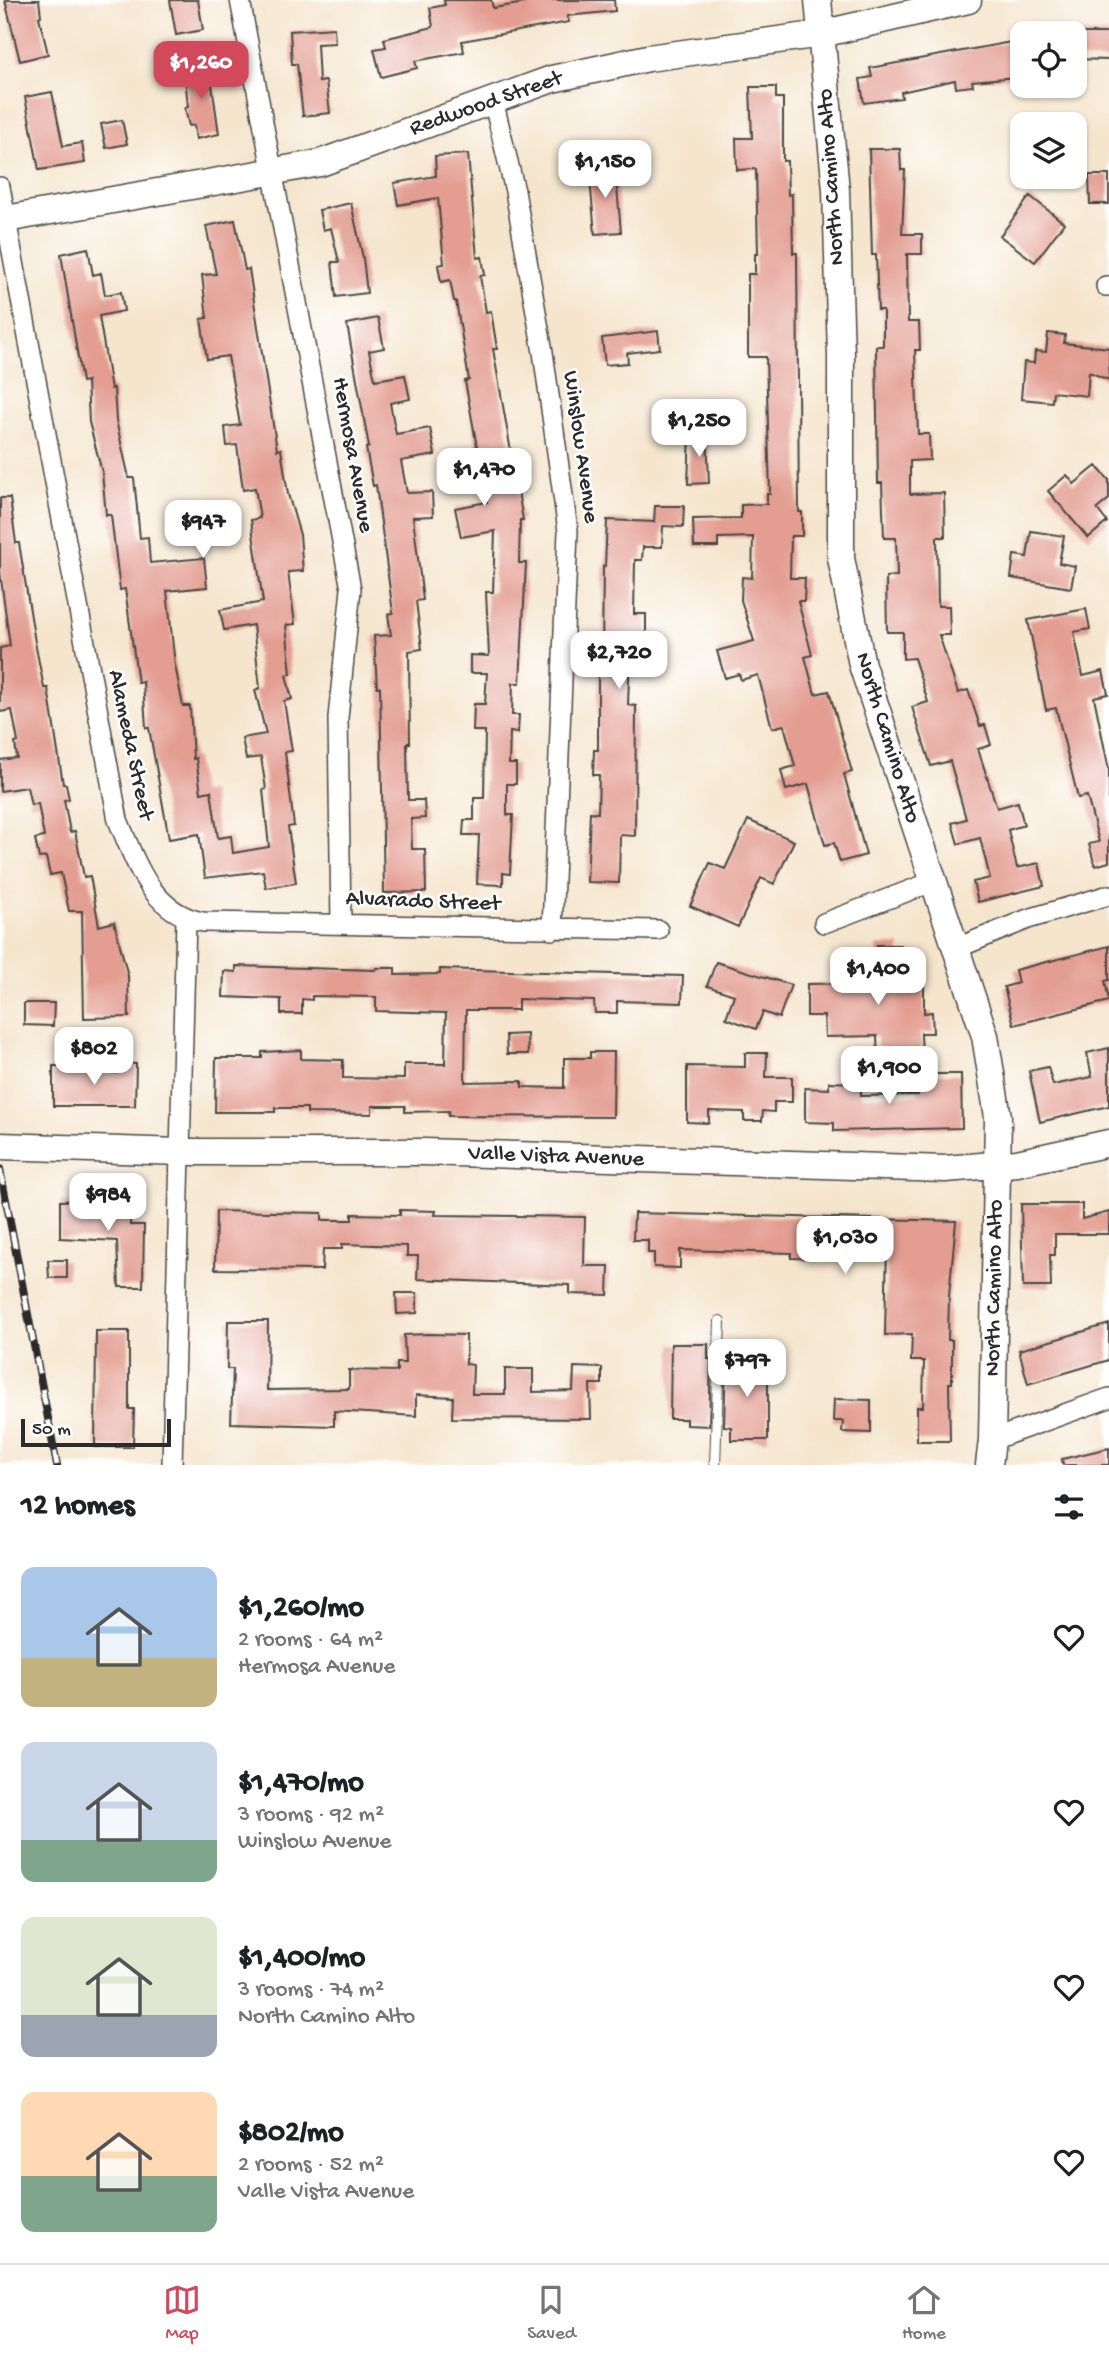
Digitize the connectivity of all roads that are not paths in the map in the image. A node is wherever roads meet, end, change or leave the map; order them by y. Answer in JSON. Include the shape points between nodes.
{"nodes":[{"id":1,"x":240,"y":0,"type":"edge"},
{"id":2,"x":818,"y":0,"type":"edge"},
{"id":3,"x":968,"y":0,"type":"edge"},
{"id":4,"x":821,"y":34,"type":"junction"},
{"id":5,"x":493,"y":100,"type":"junction"},
{"id":6,"x":272,"y":172,"type":"junction"},
{"id":7,"x":0,"y":187,"type":"edge"},
{"id":8,"x":2,"y":220,"type":"edge"},
{"id":9,"x":932,"y":882,"type":"junction"},
{"id":10,"x":1109,"y":895,"type":"edge"},
{"id":11,"x":186,"y":919,"type":"junction"},
{"id":12,"x":824,"y":923,"type":"dead end"},
{"id":13,"x":341,"y":924,"type":"junction"},
{"id":14,"x":552,"y":930,"type":"junction"},
{"id":15,"x":658,"y":930,"type":"dead end"},
{"id":16,"x":957,"y":948,"type":"junction"},
{"id":17,"x":1109,"y":1143,"type":"edge"},
{"id":18,"x":0,"y":1146,"type":"edge"},
{"id":19,"x":181,"y":1152,"type":"junction"},
{"id":20,"x":998,"y":1165,"type":"junction"},
{"id":21,"x":720,"y":1321,"type":"dead end"},
{"id":22,"x":1109,"y":1398,"type":"edge"},
{"id":23,"x":991,"y":1453,"type":"edge"},
{"id":24,"x":172,"y":1465,"type":"edge"},
{"id":25,"x":715,"y":1465,"type":"edge"}],
"edges":[{"from":1,"to":6,"type":"street","name":"Hermosa Avenue"},
{"from":2,"to":4,"type":"street","name":"North Camino Alto"},
{"from":3,"to":4,"type":"street","name":"Redwood Street"},
{"from":4,"to":5,"type":"street","name":"Redwood Street","via":[[648,58],[552,79]]},
{"from":4,"to":9,"type":"street","name":"North Camino Alto","via":[[836,190],[841,558],[862,664]]},
{"from":5,"to":6,"type":"street","name":"Redwood Street","via":[[320,163]]},
{"from":5,"to":14,"type":"street","name":"Winslow Avenue","via":[[515,191],[568,531]]},
{"from":6,"to":8,"type":"street","name":"Redwood Street"},
{"from":6,"to":13,"type":"street","name":"Hermosa Avenue","via":[[351,589],[338,718]]},
{"from":7,"to":8,"type":"street","name":"Alameda Street"},
{"from":8,"to":11,"type":"street","name":"Alameda Street","via":[[118,820],[137,867],[162,904]]},
{"from":9,"to":12,"type":"street"},
{"from":9,"to":16,"type":"street","name":"North Camino Alto"},
{"from":10,"to":16,"type":"street","via":[[1028,919]]},
{"from":11,"to":13,"type":"street","name":"Alvarado Street"},
{"from":11,"to":19,"type":"street"},
{"from":13,"to":14,"type":"street","name":"Alvarado Street"},
{"from":14,"to":15,"type":"street","name":"Alvarado Street"},
{"from":16,"to":20,"type":"street","name":"North Camino Alto","via":[[985,1036],[998,1116]]},
{"from":17,"to":20,"type":"street","name":"Valle Vista Avenue"},
{"from":18,"to":19,"type":"street","name":"Valle Vista Avenue"},
{"from":19,"to":20,"type":"street","name":"Valle Vista Avenue","via":[[424,1152],[945,1169]]},
{"from":19,"to":24,"type":"street"},
{"from":20,"to":23,"type":"street","name":"North Camino Alto"},
{"from":21,"to":25,"type":"lane"},
{"from":22,"to":23,"type":"street"}]}
